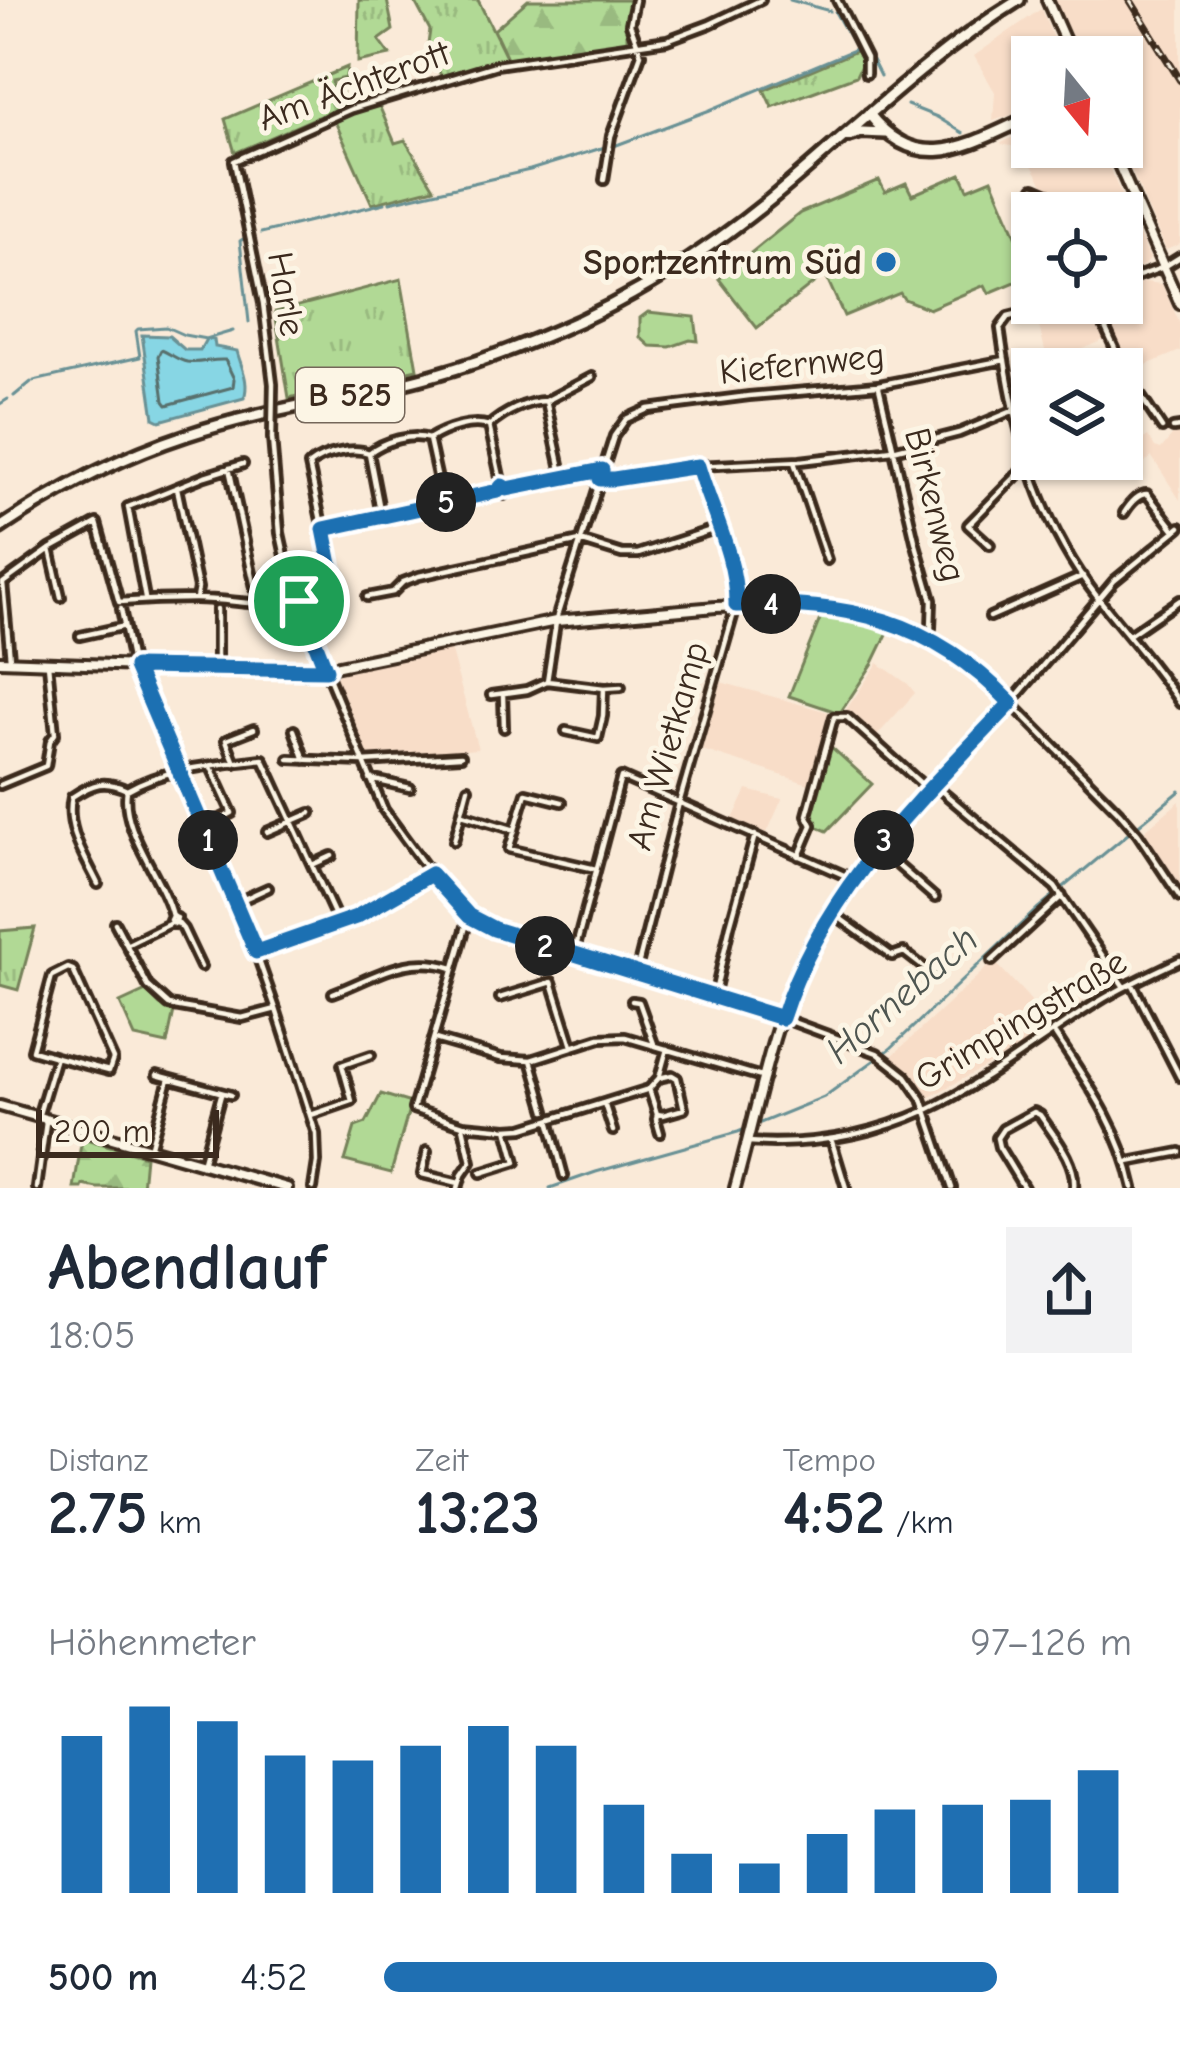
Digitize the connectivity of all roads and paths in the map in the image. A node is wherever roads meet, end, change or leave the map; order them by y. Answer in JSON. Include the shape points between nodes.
{"nodes":[{"id":1,"x":635,"y":0,"type":"edge"},
{"id":2,"x":760,"y":0,"type":"edge"},
{"id":3,"x":838,"y":0,"type":"edge"},
{"id":4,"x":1019,"y":0,"type":"edge"},
{"id":5,"x":1047,"y":0,"type":"edge"},
{"id":6,"x":1063,"y":36,"type":"edge"},
{"id":7,"x":638,"y":46,"type":"junction"},
{"id":8,"x":866,"y":74,"type":"dead end"},
{"id":9,"x":869,"y":114,"type":"junction"},
{"id":10,"x":1011,"y":125,"type":"edge"},
{"id":11,"x":885,"y":133,"type":"junction"},
{"id":12,"x":838,"y":141,"type":"junction"},
{"id":13,"x":234,"y":160,"type":"joint"},
{"id":14,"x":1120,"y":168,"type":"edge"},
{"id":15,"x":604,"y":180,"type":"dead end"},
{"id":16,"x":1034,"y":188,"type":"dead end"},
{"id":17,"x":1043,"y":192,"type":"edge"},
{"id":18,"x":1180,"y":257,"type":"edge"},
{"id":19,"x":1164,"y":267,"type":"junction"},
{"id":20,"x":1143,"y":274,"type":"edge"},
{"id":21,"x":1180,"y":304,"type":"edge"},
{"id":22,"x":1011,"y":316,"type":"edge"},
{"id":23,"x":1104,"y":324,"type":"edge"},
{"id":24,"x":1005,"y":360,"type":"junction"},
{"id":25,"x":592,"y":377,"type":"dead end"},
{"id":26,"x":878,"y":385,"type":"junction"},
{"id":27,"x":1011,"y":390,"type":"edge"},
{"id":28,"x":546,"y":401,"type":"junction"},
{"id":29,"x":1011,"y":412,"type":"edge"},
{"id":30,"x":489,"y":425,"type":"junction"},
{"id":31,"x":1162,"y":428,"type":"dead end"},
{"id":32,"x":430,"y":439,"type":"junction"},
{"id":33,"x":893,"y":450,"type":"junction"},
{"id":34,"x":369,"y":453,"type":"junction"},
{"id":35,"x":794,"y":462,"type":"junction"},
{"id":36,"x":243,"y":464,"type":"dead end"},
{"id":37,"x":698,"y":466,"type":"junction"},
{"id":38,"x":229,"y":468,"type":"junction"},
{"id":39,"x":602,"y":470,"type":"junction"},
{"id":40,"x":563,"y":478,"type":"junction"},
{"id":41,"x":600,"y":479,"type":"junction"},
{"id":42,"x":1012,"y":480,"type":"edge"},
{"id":43,"x":1034,"y":480,"type":"edge"},
{"id":44,"x":177,"y":487,"type":"junction"},
{"id":45,"x":502,"y":489,"type":"junction"},
{"id":46,"x":443,"y":503,"type":"junction"},
{"id":47,"x":1124,"y":513,"type":"dead end"},
{"id":48,"x":381,"y":515,"type":"junction"},
{"id":49,"x":0,"y":528,"type":"edge"},
{"id":50,"x":718,"y":528,"type":"junction"},
{"id":51,"x":1178,"y":528,"type":"edge"},
{"id":52,"x":324,"y":529,"type":"junction"},
{"id":53,"x":580,"y":541,"type":"junction"},
{"id":54,"x":990,"y":545,"type":"dead end"},
{"id":55,"x":50,"y":550,"type":"junction"},
{"id":56,"x":827,"y":560,"type":"dead end"},
{"id":57,"x":1083,"y":576,"type":"junction"},
{"id":58,"x":61,"y":597,"type":"dead end"},
{"id":59,"x":367,"y":597,"type":"dead end"},
{"id":60,"x":1098,"y":598,"type":"junction"},
{"id":61,"x":196,"y":599,"type":"junction"},
{"id":62,"x":2,"y":600,"type":"edge"},
{"id":63,"x":146,"y":600,"type":"junction"},
{"id":64,"x":1180,"y":600,"type":"edge"},
{"id":65,"x":299,"y":601,"type":"junction"},
{"id":66,"x":736,"y":605,"type":"junction"},
{"id":67,"x":260,"y":606,"type":"junction"},
{"id":68,"x":121,"y":609,"type":"dead end"},
{"id":69,"x":217,"y":609,"type":"dead end"},
{"id":70,"x":990,"y":617,"type":"dead end"},
{"id":71,"x":556,"y":621,"type":"junction"},
{"id":72,"x":124,"y":627,"type":"junction"},
{"id":73,"x":1130,"y":635,"type":"junction"},
{"id":74,"x":80,"y":636,"type":"dead end"},
{"id":75,"x":928,"y":638,"type":"junction"},
{"id":76,"x":5,"y":661,"type":"edge"},
{"id":77,"x":48,"y":664,"type":"junction"},
{"id":78,"x":135,"y":667,"type":"junction"},
{"id":79,"x":217,"y":669,"type":"junction"},
{"id":80,"x":326,"y":670,"type":"junction"},
{"id":81,"x":547,"y":681,"type":"junction"},
{"id":82,"x":621,"y":687,"type":"dead end"},
{"id":83,"x":604,"y":688,"type":"junction"},
{"id":84,"x":491,"y":694,"type":"dead end"},
{"id":85,"x":503,"y":695,"type":"junction"},
{"id":86,"x":1011,"y":703,"type":"junction"},
{"id":87,"x":1180,"y":703,"type":"edge"},
{"id":88,"x":504,"y":728,"type":"dead end"},
{"id":89,"x":254,"y":729,"type":"dead end"},
{"id":90,"x":294,"y":730,"type":"dead end"},
{"id":91,"x":566,"y":730,"type":"dead end"},
{"id":92,"x":461,"y":757,"type":"dead end"},
{"id":93,"x":290,"y":759,"type":"dead end"},
{"id":94,"x":305,"y":760,"type":"junction"},
{"id":95,"x":363,"y":761,"type":"junction"},
{"id":96,"x":235,"y":763,"type":"junction"},
{"id":97,"x":211,"y":766,"type":"junction"},
{"id":98,"x":179,"y":772,"type":"junction"},
{"id":99,"x":370,"y":779,"type":"junction"},
{"id":100,"x":0,"y":785,"type":"edge"},
{"id":101,"x":410,"y":788,"type":"dead end"},
{"id":102,"x":468,"y":788,"type":"dead end"},
{"id":103,"x":932,"y":788,"type":"junction"},
{"id":104,"x":128,"y":790,"type":"junction"},
{"id":105,"x":562,"y":802,"type":"dead end"},
{"id":106,"x":679,"y":803,"type":"junction"},
{"id":107,"x":311,"y":813,"type":"dead end"},
{"id":108,"x":461,"y":814,"type":"junction"},
{"id":109,"x":292,"y":820,"type":"junction"},
{"id":110,"x":203,"y":828,"type":"junction"},
{"id":111,"x":515,"y":830,"type":"junction"},
{"id":112,"x":267,"y":832,"type":"dead end"},
{"id":113,"x":755,"y":836,"type":"junction"},
{"id":114,"x":454,"y":841,"type":"dead end"},
{"id":115,"x":878,"y":848,"type":"junction"},
{"id":116,"x":332,"y":856,"type":"dead end"},
{"id":117,"x":799,"y":856,"type":"junction"},
{"id":118,"x":312,"y":865,"type":"junction"},
{"id":119,"x":596,"y":869,"type":"junction"},
{"id":120,"x":431,"y":874,"type":"junction"},
{"id":121,"x":853,"y":879,"type":"junction"},
{"id":122,"x":98,"y":884,"type":"dead end"},
{"id":123,"x":268,"y":888,"type":"dead end"},
{"id":124,"x":1062,"y":896,"type":"junction"},
{"id":125,"x":1180,"y":897,"type":"edge"},
{"id":126,"x":935,"y":898,"type":"dead end"},
{"id":127,"x":235,"y":903,"type":"junction"},
{"id":128,"x":830,"y":911,"type":"junction"},
{"id":129,"x":469,"y":916,"type":"junction"},
{"id":130,"x":173,"y":920,"type":"junction"},
{"id":131,"x":115,"y":923,"type":"dead end"},
{"id":132,"x":340,"y":924,"type":"junction"},
{"id":133,"x":128,"y":944,"type":"junction"},
{"id":134,"x":256,"y":952,"type":"junction"},
{"id":135,"x":574,"y":954,"type":"junction"},
{"id":136,"x":1180,"y":961,"type":"edge"},
{"id":137,"x":992,"y":962,"type":"dead end"},
{"id":138,"x":202,"y":967,"type":"dead end"},
{"id":139,"x":453,"y":968,"type":"junction"},
{"id":140,"x":636,"y":973,"type":"junction"},
{"id":141,"x":931,"y":973,"type":"dead end"},
{"id":142,"x":1132,"y":982,"type":"junction"},
{"id":143,"x":1124,"y":986,"type":"junction"},
{"id":144,"x":333,"y":992,"type":"dead end"},
{"id":145,"x":714,"y":997,"type":"junction"},
{"id":146,"x":500,"y":998,"type":"dead end"},
{"id":147,"x":632,"y":1001,"type":"dead end"},
{"id":148,"x":276,"y":1009,"type":"junction"},
{"id":149,"x":782,"y":1018,"type":"junction"},
{"id":150,"x":1054,"y":1034,"type":"junction"},
{"id":151,"x":434,"y":1039,"type":"junction"},
{"id":152,"x":654,"y":1044,"type":"junction"},
{"id":153,"x":572,"y":1046,"type":"junction"},
{"id":154,"x":667,"y":1049,"type":"junction"},
{"id":155,"x":371,"y":1055,"type":"dead end"},
{"id":156,"x":56,"y":1057,"type":"junction"},
{"id":157,"x":530,"y":1060,"type":"junction"},
{"id":158,"x":157,"y":1075,"type":"dead end"},
{"id":159,"x":1180,"y":1077,"type":"edge"},
{"id":160,"x":659,"y":1078,"type":"junction"},
{"id":161,"x":765,"y":1078,"type":"junction"},
{"id":162,"x":169,"y":1079,"type":"junction"},
{"id":163,"x":649,"y":1089,"type":"junction"},
{"id":164,"x":222,"y":1093,"type":"junction"},
{"id":165,"x":231,"y":1095,"type":"dead end"},
{"id":166,"x":604,"y":1103,"type":"junction"},
{"id":167,"x":0,"y":1106,"type":"edge"},
{"id":168,"x":927,"y":1110,"type":"junction"},
{"id":169,"x":546,"y":1111,"type":"dead end"},
{"id":170,"x":657,"y":1114,"type":"junction"},
{"id":171,"x":311,"y":1115,"type":"junction"},
{"id":172,"x":42,"y":1118,"type":"junction"},
{"id":173,"x":548,"y":1120,"type":"junction"},
{"id":174,"x":463,"y":1125,"type":"junction"},
{"id":175,"x":507,"y":1129,"type":"junction"},
{"id":176,"x":613,"y":1131,"type":"dead end"},
{"id":177,"x":660,"y":1132,"type":"dead end"},
{"id":178,"x":749,"y":1138,"type":"junction"},
{"id":179,"x":831,"y":1139,"type":"junction"},
{"id":180,"x":149,"y":1150,"type":"junction"},
{"id":181,"x":427,"y":1151,"type":"dead end"},
{"id":182,"x":1180,"y":1152,"type":"edge"},
{"id":183,"x":1128,"y":1162,"type":"junction"},
{"id":184,"x":202,"y":1164,"type":"junction"},
{"id":185,"x":481,"y":1173,"type":"dead end"},
{"id":186,"x":564,"y":1176,"type":"dead end"},
{"id":187,"x":458,"y":1186,"type":"edge"},
{"id":188,"x":37,"y":1188,"type":"edge"},
{"id":189,"x":286,"y":1188,"type":"edge"},
{"id":190,"x":314,"y":1188,"type":"edge"},
{"id":191,"x":735,"y":1188,"type":"edge"},
{"id":192,"x":846,"y":1188,"type":"edge"},
{"id":193,"x":952,"y":1188,"type":"edge"},
{"id":194,"x":1024,"y":1188,"type":"edge"},
{"id":195,"x":1074,"y":1188,"type":"edge"},
{"id":196,"x":1133,"y":1188,"type":"edge"}],
"edges":[{"from":1,"to":7,"type":"street","via":[[630,24]]},
{"from":2,"to":7,"type":"street","name":"Am Ächterott"},
{"from":3,"to":8,"type":"street"},
{"from":4,"to":9,"type":"main road","number":"B 525"},
{"from":5,"to":6,"type":"street"},
{"from":7,"to":13,"type":"street","name":"Am Ächterott","via":[[468,72],[351,109]]},
{"from":7,"to":15,"type":"street"},
{"from":9,"to":11,"type":"main road"},
{"from":9,"to":12,"type":"main road","number":"B 525"},
{"from":10,"to":11,"type":"main road","via":[[938,152]]},
{"from":11,"to":12,"type":"main road"},
{"from":12,"to":49,"type":"main road","number":"B 525","via":[[697,254],[578,321],[435,375],[158,446],[62,489]]},
{"from":13,"to":65,"type":"street","name":"Harle","bridge":true,"via":[[273,383],[280,533]]},
{"from":14,"to":19,"type":"street"},
{"from":16,"to":17,"type":"street"},
{"from":18,"to":19,"type":"street"},
{"from":19,"to":20,"type":"street"},
{"from":19,"to":21,"type":"street"},
{"from":22,"to":24,"type":"street","via":[[1000,325]]},
{"from":23,"to":31,"type":"street"},
{"from":24,"to":26,"type":"street","name":"Kiefernweg"},
{"from":24,"to":27,"type":"street"},
{"from":25,"to":28,"type":"street"},
{"from":26,"to":33,"type":"street","name":"Birkenweg"},
{"from":26,"to":39,"type":"street","name":"Kiefernweg","via":[[648,409],[626,419]]},
{"from":28,"to":30,"type":"street"},
{"from":28,"to":40,"type":"street"},
{"from":29,"to":33,"type":"street"},
{"from":30,"to":32,"type":"street"},
{"from":30,"to":45,"type":"street"},
{"from":32,"to":34,"type":"street"},
{"from":32,"to":46,"type":"street"},
{"from":33,"to":35,"type":"street"},
{"from":33,"to":75,"type":"street","name":"Birkenweg","via":[[932,600]]},
{"from":34,"to":48,"type":"street"},
{"from":34,"to":52,"type":"street","via":[[309,465]]},
{"from":35,"to":37,"type":"street"},
{"from":35,"to":56,"type":"street"},
{"from":36,"to":38,"type":"street"},
{"from":37,"to":41,"type":"street"},
{"from":37,"to":50,"type":"street","name":"Am Wietkamp"},
{"from":38,"to":44,"type":"street"},
{"from":38,"to":67,"type":"street"},
{"from":39,"to":40,"type":"street"},
{"from":39,"to":41,"type":"street"},
{"from":40,"to":45,"type":"street"},
{"from":41,"to":53,"type":"street"},
{"from":42,"to":54,"type":"street","via":[[968,525]]},
{"from":43,"to":57,"type":"street"},
{"from":44,"to":61,"type":"street"},
{"from":44,"to":63,"type":"street","via":[[128,507]]},
{"from":45,"to":46,"type":"street"},
{"from":46,"to":48,"type":"street"},
{"from":47,"to":51,"type":"street","via":[[1147,494]]},
{"from":48,"to":52,"type":"street"},
{"from":50,"to":53,"type":"street","via":[[638,554]]},
{"from":50,"to":66,"type":"street","name":"Am Wietkamp"},
{"from":51,"to":60,"type":"street"},
{"from":52,"to":65,"type":"street","via":[[335,585]]},
{"from":53,"to":59,"type":"street","via":[[419,576]]},
{"from":53,"to":71,"type":"street"},
{"from":55,"to":58,"type":"street"},
{"from":55,"to":62,"type":"street","via":[[7,578]]},
{"from":55,"to":63,"type":"street","via":[[97,523],[118,602]]},
{"from":57,"to":60,"type":"street"},
{"from":57,"to":70,"type":"street"},
{"from":60,"to":73,"type":"street"},
{"from":60,"to":86,"type":"street"},
{"from":61,"to":63,"type":"street"},
{"from":61,"to":67,"type":"street"},
{"from":62,"to":76,"type":"street"},
{"from":64,"to":73,"type":"street"},
{"from":65,"to":67,"type":"street"},
{"from":65,"to":80,"type":"street","name":"Harle"},
{"from":66,"to":71,"type":"street"},
{"from":66,"to":75,"type":"street","via":[[840,610]]},
{"from":66,"to":106,"type":"street","name":"Am Wietkamp"},
{"from":68,"to":72,"type":"street"},
{"from":69,"to":79,"type":"street"},
{"from":71,"to":80,"type":"street"},
{"from":71,"to":81,"type":"street"},
{"from":72,"to":74,"type":"street"},
{"from":72,"to":78,"type":"street"},
{"from":73,"to":87,"type":"street"},
{"from":75,"to":86,"type":"street"},
{"from":76,"to":77,"type":"street"},
{"from":77,"to":78,"type":"street"},
{"from":77,"to":100,"type":"street","via":[[55,734],[46,766]]},
{"from":78,"to":79,"type":"street"},
{"from":78,"to":98,"type":"street"},
{"from":79,"to":80,"type":"street"},
{"from":80,"to":95,"type":"street","name":"Harle"},
{"from":81,"to":83,"type":"street"},
{"from":81,"to":85,"type":"street"},
{"from":82,"to":83,"type":"street"},
{"from":83,"to":91,"type":"street","via":[[598,738]]},
{"from":84,"to":85,"type":"street"},
{"from":85,"to":88,"type":"street"},
{"from":86,"to":103,"type":"street"},
{"from":86,"to":125,"type":"street","via":[[1138,834]]},
{"from":89,"to":96,"type":"street","via":[[226,740]]},
{"from":90,"to":94,"type":"street"},
{"from":92,"to":95,"type":"street"},
{"from":93,"to":94,"type":"street"},
{"from":94,"to":95,"type":"street"},
{"from":95,"to":99,"type":"street","name":"Harle"},
{"from":96,"to":97,"type":"street"},
{"from":96,"to":109,"type":"street","via":[[263,759]]},
{"from":97,"to":98,"type":"street"},
{"from":97,"to":110,"type":"street","via":[[232,813]]},
{"from":98,"to":104,"type":"street"},
{"from":98,"to":110,"type":"street"},
{"from":99,"to":101,"type":"street"},
{"from":99,"to":120,"type":"street","name":"Harle"},
{"from":102,"to":108,"type":"street"},
{"from":103,"to":115,"type":"street"},
{"from":103,"to":117,"type":"street","via":[[847,717],[834,717]]},
{"from":103,"to":124,"type":"street"},
{"from":104,"to":122,"type":"street","via":[[111,782],[72,797],[72,828]]},
{"from":104,"to":130,"type":"street","via":[[139,842]]},
{"from":105,"to":111,"type":"street","via":[[526,793]]},
{"from":106,"to":113,"type":"street"},
{"from":106,"to":119,"type":"street","via":[[621,777]]},
{"from":106,"to":140,"type":"street","name":"Am Wietkamp"},
{"from":107,"to":109,"type":"street"},
{"from":108,"to":111,"type":"street"},
{"from":108,"to":114,"type":"street"},
{"from":109,"to":112,"type":"street"},
{"from":109,"to":118,"type":"street"},
{"from":110,"to":127,"type":"street"},
{"from":111,"to":119,"type":"street","via":[[509,849]]},
{"from":113,"to":117,"type":"street"},
{"from":113,"to":145,"type":"street"},
{"from":115,"to":121,"type":"street"},
{"from":115,"to":126,"type":"street"},
{"from":116,"to":118,"type":"street"},
{"from":117,"to":121,"type":"street"},
{"from":118,"to":132,"type":"street"},
{"from":119,"to":135,"type":"street"},
{"from":120,"to":129,"type":"street","name":"Harle"},
{"from":120,"to":132,"type":"street"},
{"from":121,"to":128,"type":"street"},
{"from":123,"to":127,"type":"street"},
{"from":124,"to":137,"type":"street"},
{"from":124,"to":143,"type":"street"},
{"from":127,"to":134,"type":"street"},
{"from":128,"to":141,"type":"street"},
{"from":128,"to":149,"type":"street"},
{"from":129,"to":135,"type":"street"},
{"from":129,"to":139,"type":"street"},
{"from":130,"to":133,"type":"street"},
{"from":130,"to":138,"type":"street"},
{"from":131,"to":133,"type":"street"},
{"from":132,"to":134,"type":"street"},
{"from":133,"to":148,"type":"street","via":[[148,986],[177,1008],[242,1018]]},
{"from":134,"to":148,"type":"street"},
{"from":135,"to":140,"type":"street"},
{"from":136,"to":142,"type":"street","name":"Grimpingstraße"},
{"from":139,"to":144,"type":"street","via":[[419,961]]},
{"from":139,"to":151,"type":"street"},
{"from":140,"to":145,"type":"street"},
{"from":142,"to":143,"type":"street","name":"Grimpingstraße"},
{"from":142,"to":159,"type":"street"},
{"from":143,"to":150,"type":"street","name":"Grimpingstraße"},
{"from":145,"to":149,"type":"street"},
{"from":146,"to":153,"type":"street","via":[[552,982]]},
{"from":147,"to":152,"type":"street"},
{"from":148,"to":171,"type":"street"},
{"from":149,"to":161,"type":"street"},
{"from":149,"to":168,"type":"street","via":[[888,1059]]},
{"from":150,"to":168,"type":"street","name":"Grimpingstraße"},
{"from":150,"to":183,"type":"street","via":[[1098,1098]]},
{"from":151,"to":157,"type":"street"},
{"from":151,"to":174,"type":"street","via":[[413,1109]]},
{"from":152,"to":153,"type":"street","via":[[612,1036]]},
{"from":152,"to":154,"type":"street"},
{"from":153,"to":157,"type":"street"},
{"from":154,"to":160,"type":"street"},
{"from":154,"to":161,"type":"street"},
{"from":155,"to":171,"type":"street","via":[[342,1065],[352,1101]]},
{"from":156,"to":156,"type":"street","via":[[109,1071],[113,1059],[68,968],[52,976],[32,1050]]},
{"from":156,"to":172,"type":"street"},
{"from":157,"to":169,"type":"street"},
{"from":158,"to":162,"type":"street"},
{"from":160,"to":163,"type":"street"},
{"from":160,"to":170,"type":"street","via":[[675,1076],[685,1106]]},
{"from":161,"to":178,"type":"street"},
{"from":162,"to":164,"type":"street"},
{"from":162,"to":180,"type":"street"},
{"from":163,"to":166,"type":"street"},
{"from":163,"to":170,"type":"street"},
{"from":164,"to":165,"type":"street"},
{"from":164,"to":184,"type":"street"},
{"from":166,"to":173,"type":"street"},
{"from":166,"to":176,"type":"street"},
{"from":167,"to":172,"type":"street"},
{"from":168,"to":179,"type":"street","name":"Grimpingstraße"},
{"from":168,"to":193,"type":"street"},
{"from":170,"to":177,"type":"street"},
{"from":171,"to":190,"type":"street"},
{"from":172,"to":180,"type":"street"},
{"from":172,"to":188,"type":"street"},
{"from":173,"to":175,"type":"street"},
{"from":173,"to":186,"type":"street"},
{"from":174,"to":175,"type":"street"},
{"from":174,"to":187,"type":"street","via":[[471,1162]]},
{"from":175,"to":185,"type":"street","via":[[516,1162]]},
{"from":178,"to":179,"type":"street","name":"Grimpingstraße"},
{"from":178,"to":191,"type":"street"},
{"from":179,"to":192,"type":"street"},
{"from":180,"to":184,"type":"street"},
{"from":181,"to":187,"type":"street","via":[[422,1174]]},
{"from":182,"to":183,"type":"street"},
{"from":183,"to":196,"type":"street"},
{"from":184,"to":189,"type":"street"},
{"from":194,"to":195,"type":"street","via":[[997,1138],[1036,1112],[1066,1156]]}]}
